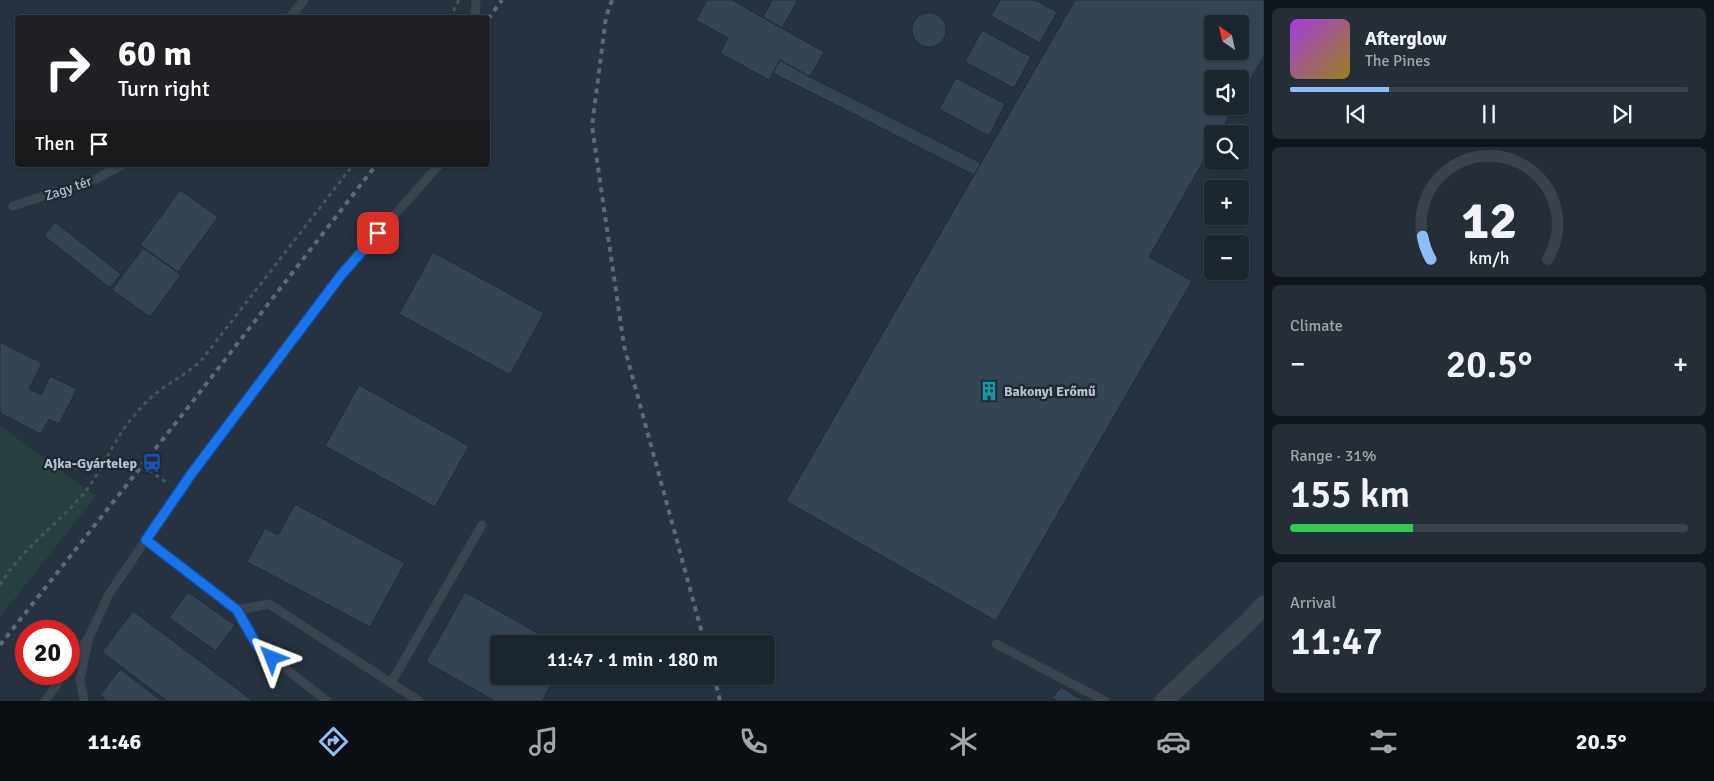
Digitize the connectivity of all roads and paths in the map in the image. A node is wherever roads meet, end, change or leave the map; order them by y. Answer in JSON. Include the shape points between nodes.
{"nodes":[{"id":1,"x":304,"y":0,"type":"edge"},
{"id":2,"x":460,"y":0,"type":"edge"},
{"id":3,"x":476,"y":0,"type":"edge"},
{"id":4,"x":292,"y":15,"type":"edge"},
{"id":5,"x":452,"y":15,"type":"edge"},
{"id":6,"x":475,"y":15,"type":"edge"},
{"id":7,"x":118,"y":167,"type":"edge"},
{"id":8,"x":351,"y":167,"type":"edge"},
{"id":9,"x":436,"y":167,"type":"edge"},
{"id":10,"x":13,"y":206,"type":"dead end"},
{"id":11,"x":149,"y":470,"type":"dead end"},
{"id":12,"x":179,"y":491,"type":"junction"},
{"id":13,"x":482,"y":525,"type":"dead end"},
{"id":14,"x":146,"y":540,"type":"junction"},
{"id":15,"x":0,"y":586,"type":"edge"},
{"id":16,"x":1264,"y":605,"type":"edge"},
{"id":17,"x":237,"y":610,"type":"junction"},
{"id":18,"x":89,"y":636,"type":"junction"},
{"id":19,"x":996,"y":644,"type":"dead end"},
{"id":20,"x":80,"y":650,"type":"edge"},
{"id":21,"x":391,"y":683,"type":"junction"},
{"id":22,"x":56,"y":685,"type":"edge"},
{"id":23,"x":45,"y":701,"type":"edge"},
{"id":24,"x":84,"y":701,"type":"edge"},
{"id":25,"x":327,"y":701,"type":"edge"},
{"id":26,"x":419,"y":701,"type":"edge"},
{"id":27,"x":1106,"y":701,"type":"edge"},
{"id":28,"x":1164,"y":701,"type":"edge"}],
"edges":[{"from":1,"to":4,"type":"lane"},
{"from":2,"to":5,"type":"path"},
{"from":3,"to":6,"type":"lane"},
{"from":7,"to":10,"type":"lane","name":"Zagy tér","via":[[96,179]]},
{"from":8,"to":15,"type":"path","via":[[200,362],[141,407],[116,440],[93,483],[31,544]]},
{"from":9,"to":12,"type":"lane","via":[[342,274]]},
{"from":11,"to":12,"type":"path"},
{"from":12,"to":14,"type":"lane"},
{"from":13,"to":21,"type":"lane"},
{"from":14,"to":17,"type":"lane"},
{"from":14,"to":18,"type":"lane","via":[[109,594]]},
{"from":16,"to":28,"type":"street"},
{"from":17,"to":21,"type":"lane","via":[[269,604]]},
{"from":17,"to":25,"type":"lane","via":[[258,647]]},
{"from":18,"to":20,"type":"lane"},
{"from":18,"to":24,"type":"lane","via":[[80,679]]},
{"from":19,"to":27,"type":"lane"},
{"from":21,"to":26,"type":"lane"},
{"from":22,"to":23,"type":"lane"}]}
